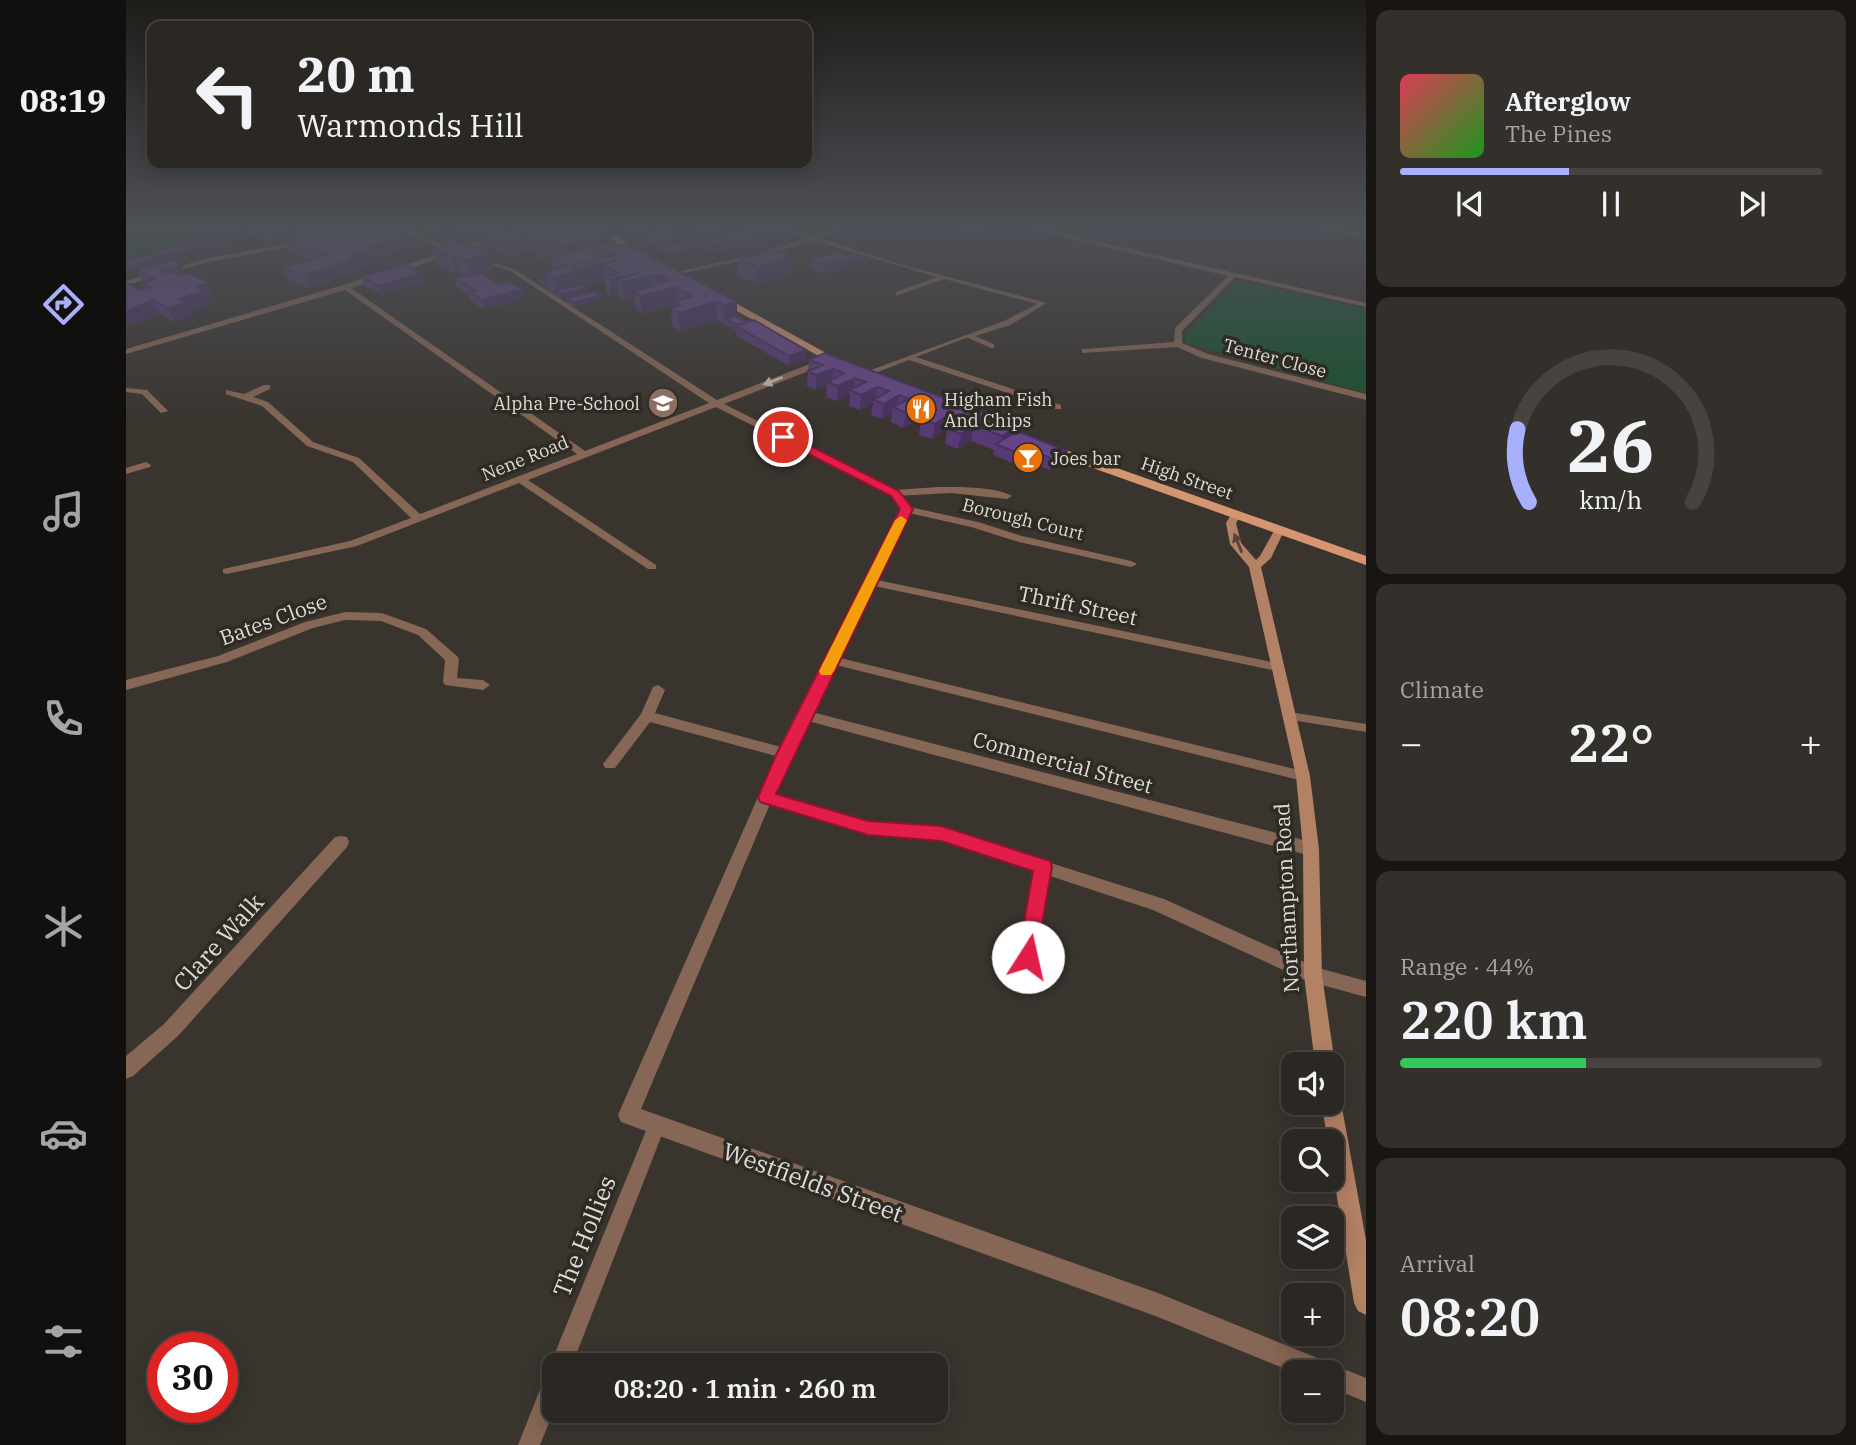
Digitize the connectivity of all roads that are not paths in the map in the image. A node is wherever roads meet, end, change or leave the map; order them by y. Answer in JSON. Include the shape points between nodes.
{"nodes":[{"id":1,"x":331,"y":291,"type":"edge"},
{"id":2,"x":352,"y":291,"type":"edge"},
{"id":3,"x":545,"y":291,"type":"edge"},
{"id":4,"x":903,"y":291,"type":"edge"},
{"id":5,"x":996,"y":291,"type":"edge"},
{"id":6,"x":1217,"y":291,"type":"edge"},
{"id":7,"x":1303,"y":291,"type":"edge"},
{"id":8,"x":712,"y":293,"type":"edge"},
{"id":9,"x":899,"y":293,"type":"dead end"},
{"id":10,"x":1366,"y":305,"type":"edge"},
{"id":11,"x":968,"y":336,"type":"junction"},
{"id":12,"x":1178,"y":344,"type":"junction"},
{"id":13,"x":991,"y":346,"type":"dead end"},
{"id":14,"x":1085,"y":351,"type":"dead end"},
{"id":15,"x":126,"y":352,"type":"edge"},
{"id":16,"x":908,"y":357,"type":"junction"},
{"id":17,"x":831,"y":359,"type":"junction"},
{"id":18,"x":864,"y":374,"type":"junction"},
{"id":19,"x":876,"y":379,"type":"edge"},
{"id":20,"x":267,"y":387,"type":"dead end"},
{"id":21,"x":126,"y":390,"type":"edge"},
{"id":22,"x":229,"y":392,"type":"dead end"},
{"id":23,"x":245,"y":397,"type":"junction"},
{"id":24,"x":1366,"y":397,"type":"edge"},
{"id":25,"x":715,"y":403,"type":"junction"},
{"id":26,"x":1058,"y":407,"type":"dead end"},
{"id":27,"x":164,"y":411,"type":"dead end"},
{"id":28,"x":1032,"y":442,"type":"edge"},
{"id":29,"x":583,"y":454,"type":"junction"},
{"id":30,"x":146,"y":465,"type":"dead end"},
{"id":31,"x":126,"y":471,"type":"edge"},
{"id":32,"x":521,"y":480,"type":"junction"},
{"id":33,"x":895,"y":493,"type":"junction"},
{"id":34,"x":1007,"y":496,"type":"dead end"},
{"id":35,"x":906,"y":509,"type":"junction"},
{"id":36,"x":1236,"y":515,"type":"junction"},
{"id":37,"x":417,"y":518,"type":"junction"},
{"id":38,"x":1279,"y":531,"type":"junction"},
{"id":39,"x":1366,"y":561,"type":"edge"},
{"id":40,"x":1131,"y":564,"type":"dead end"},
{"id":41,"x":1255,"y":566,"type":"junction"},
{"id":42,"x":652,"y":567,"type":"dead end"},
{"id":43,"x":227,"y":571,"type":"dead end"},
{"id":44,"x":870,"y":582,"type":"junction"},
{"id":45,"x":832,"y":660,"type":"junction"},
{"id":46,"x":1277,"y":667,"type":"junction"},
{"id":47,"x":126,"y":685,"type":"edge"},
{"id":48,"x":483,"y":685,"type":"dead end"},
{"id":49,"x":658,"y":690,"type":"dead end"},
{"id":50,"x":804,"y":715,"type":"junction"},
{"id":51,"x":647,"y":716,"type":"junction"},
{"id":52,"x":1289,"y":716,"type":"junction"},
{"id":53,"x":1366,"y":728,"type":"edge"},
{"id":54,"x":785,"y":753,"type":"junction"},
{"id":55,"x":610,"y":764,"type":"dead end"},
{"id":56,"x":1303,"y":776,"type":"junction"},
{"id":57,"x":766,"y":797,"type":"junction"},
{"id":58,"x":341,"y":842,"type":"dead end"},
{"id":59,"x":1311,"y":849,"type":"junction"},
{"id":60,"x":1043,"y":867,"type":"junction"},
{"id":61,"x":1028,"y":957,"type":"dead end"},
{"id":62,"x":1313,"y":975,"type":"junction"},
{"id":63,"x":1366,"y":989,"type":"edge"},
{"id":64,"x":1323,"y":1052,"type":"edge"},
{"id":65,"x":126,"y":1069,"type":"edge"},
{"id":66,"x":1333,"y":1115,"type":"edge"},
{"id":67,"x":656,"y":1127,"type":"junction"},
{"id":68,"x":1366,"y":1303,"type":"edge"},
{"id":69,"x":566,"y":1353,"type":"edge"},
{"id":70,"x":1293,"y":1360,"type":"edge"},
{"id":71,"x":1344,"y":1381,"type":"edge"},
{"id":72,"x":1366,"y":1390,"type":"edge"},
{"id":73,"x":542,"y":1411,"type":"edge"},
{"id":74,"x":528,"y":1445,"type":"edge"}],
"edges":[{"from":1,"to":15,"type":"street"},
{"from":2,"to":29,"type":"street"},
{"from":3,"to":25,"type":"street"},
{"from":4,"to":9,"type":"street"},
{"from":5,"to":11,"type":"street","via":[[1043,303],[1007,323]]},
{"from":6,"to":12,"type":"street","via":[[1178,330]]},
{"from":7,"to":10,"type":"street"},
{"from":8,"to":17,"type":"main road"},
{"from":11,"to":13,"type":"street"},
{"from":11,"to":16,"type":"lane"},
{"from":12,"to":14,"type":"street","name":"Tenter Close"},
{"from":12,"to":24,"type":"street","name":"Tenter Close","via":[[1205,356]]},
{"from":16,"to":18,"type":"lane"},
{"from":16,"to":26,"type":"lane"},
{"from":17,"to":18,"type":"main road"},
{"from":17,"to":25,"type":"street","name":"Nene Road","one_way":true},
{"from":18,"to":19,"type":"main road"},
{"from":20,"to":23,"type":"street"},
{"from":21,"to":27,"type":"lane","via":[[144,392]]},
{"from":22,"to":23,"type":"street"},
{"from":23,"to":37,"type":"street","via":[[265,404],[310,444],[356,460]]},
{"from":25,"to":29,"type":"street","name":"Nene Road"},
{"from":25,"to":33,"type":"street"},
{"from":28,"to":36,"type":"main road","name":"High Street"},
{"from":29,"to":32,"type":"street","name":"Nene Road"},
{"from":30,"to":31,"type":"street"},
{"from":32,"to":37,"type":"street","name":"Nene Road"},
{"from":32,"to":42,"type":"street"},
{"from":33,"to":34,"type":"lane","via":[[951,488]]},
{"from":33,"to":35,"type":"street"},
{"from":35,"to":40,"type":"street","name":"Borough Court"},
{"from":35,"to":44,"type":"street"},
{"from":36,"to":38,"type":"main road","name":"High Street"},
{"from":41,"to":36,"type":"main road","one_way":true,"via":[[1236,544],[1231,523]]},
{"from":37,"to":43,"type":"street","name":"Nene Road","via":[[353,544]]},
{"from":38,"to":39,"type":"main road","name":"High Street"},
{"from":38,"to":41,"type":"main road","via":[[1265,558]]},
{"from":41,"to":46,"type":"main road","name":"Northampton Road"},
{"from":44,"to":45,"type":"street"},
{"from":44,"to":46,"type":"street","name":"Thrift Street"},
{"from":45,"to":50,"type":"street"},
{"from":45,"to":56,"type":"lane"},
{"from":46,"to":52,"type":"main road","name":"Northampton Road"},
{"from":47,"to":48,"type":"street","name":"Bates Close","via":[[222,659],[345,616],[383,617],[422,632],[452,659],[450,682]]},
{"from":49,"to":51,"type":"street"},
{"from":50,"to":54,"type":"street"},
{"from":50,"to":59,"type":"street","name":"Commercial Street"},
{"from":51,"to":54,"type":"street"},
{"from":51,"to":55,"type":"street"},
{"from":52,"to":53,"type":"lane"},
{"from":52,"to":56,"type":"main road","name":"Northampton Road"},
{"from":54,"to":57,"type":"street"},
{"from":56,"to":59,"type":"main road","name":"Northampton Road"},
{"from":57,"to":60,"type":"street","via":[[868,828],[941,834]]},
{"from":57,"to":67,"type":"street","name":"Westfields Street","via":[[628,1115]]},
{"from":58,"to":65,"type":"street","name":"Clare Walk","via":[[172,1030]]},
{"from":59,"to":62,"type":"main road","name":"Northampton Road"},
{"from":60,"to":61,"type":"street"},
{"from":60,"to":62,"type":"street","via":[[1158,904]]},
{"from":62,"to":63,"type":"street"},
{"from":62,"to":64,"type":"main road","name":"Northampton Road"},
{"from":66,"to":68,"type":"main road"},
{"from":67,"to":69,"type":"lane","name":"The Hollies"},
{"from":67,"to":70,"type":"street","name":"Westfields Street","via":[[1158,1305]]},
{"from":71,"to":72,"type":"street"},
{"from":73,"to":74,"type":"lane"}]}
